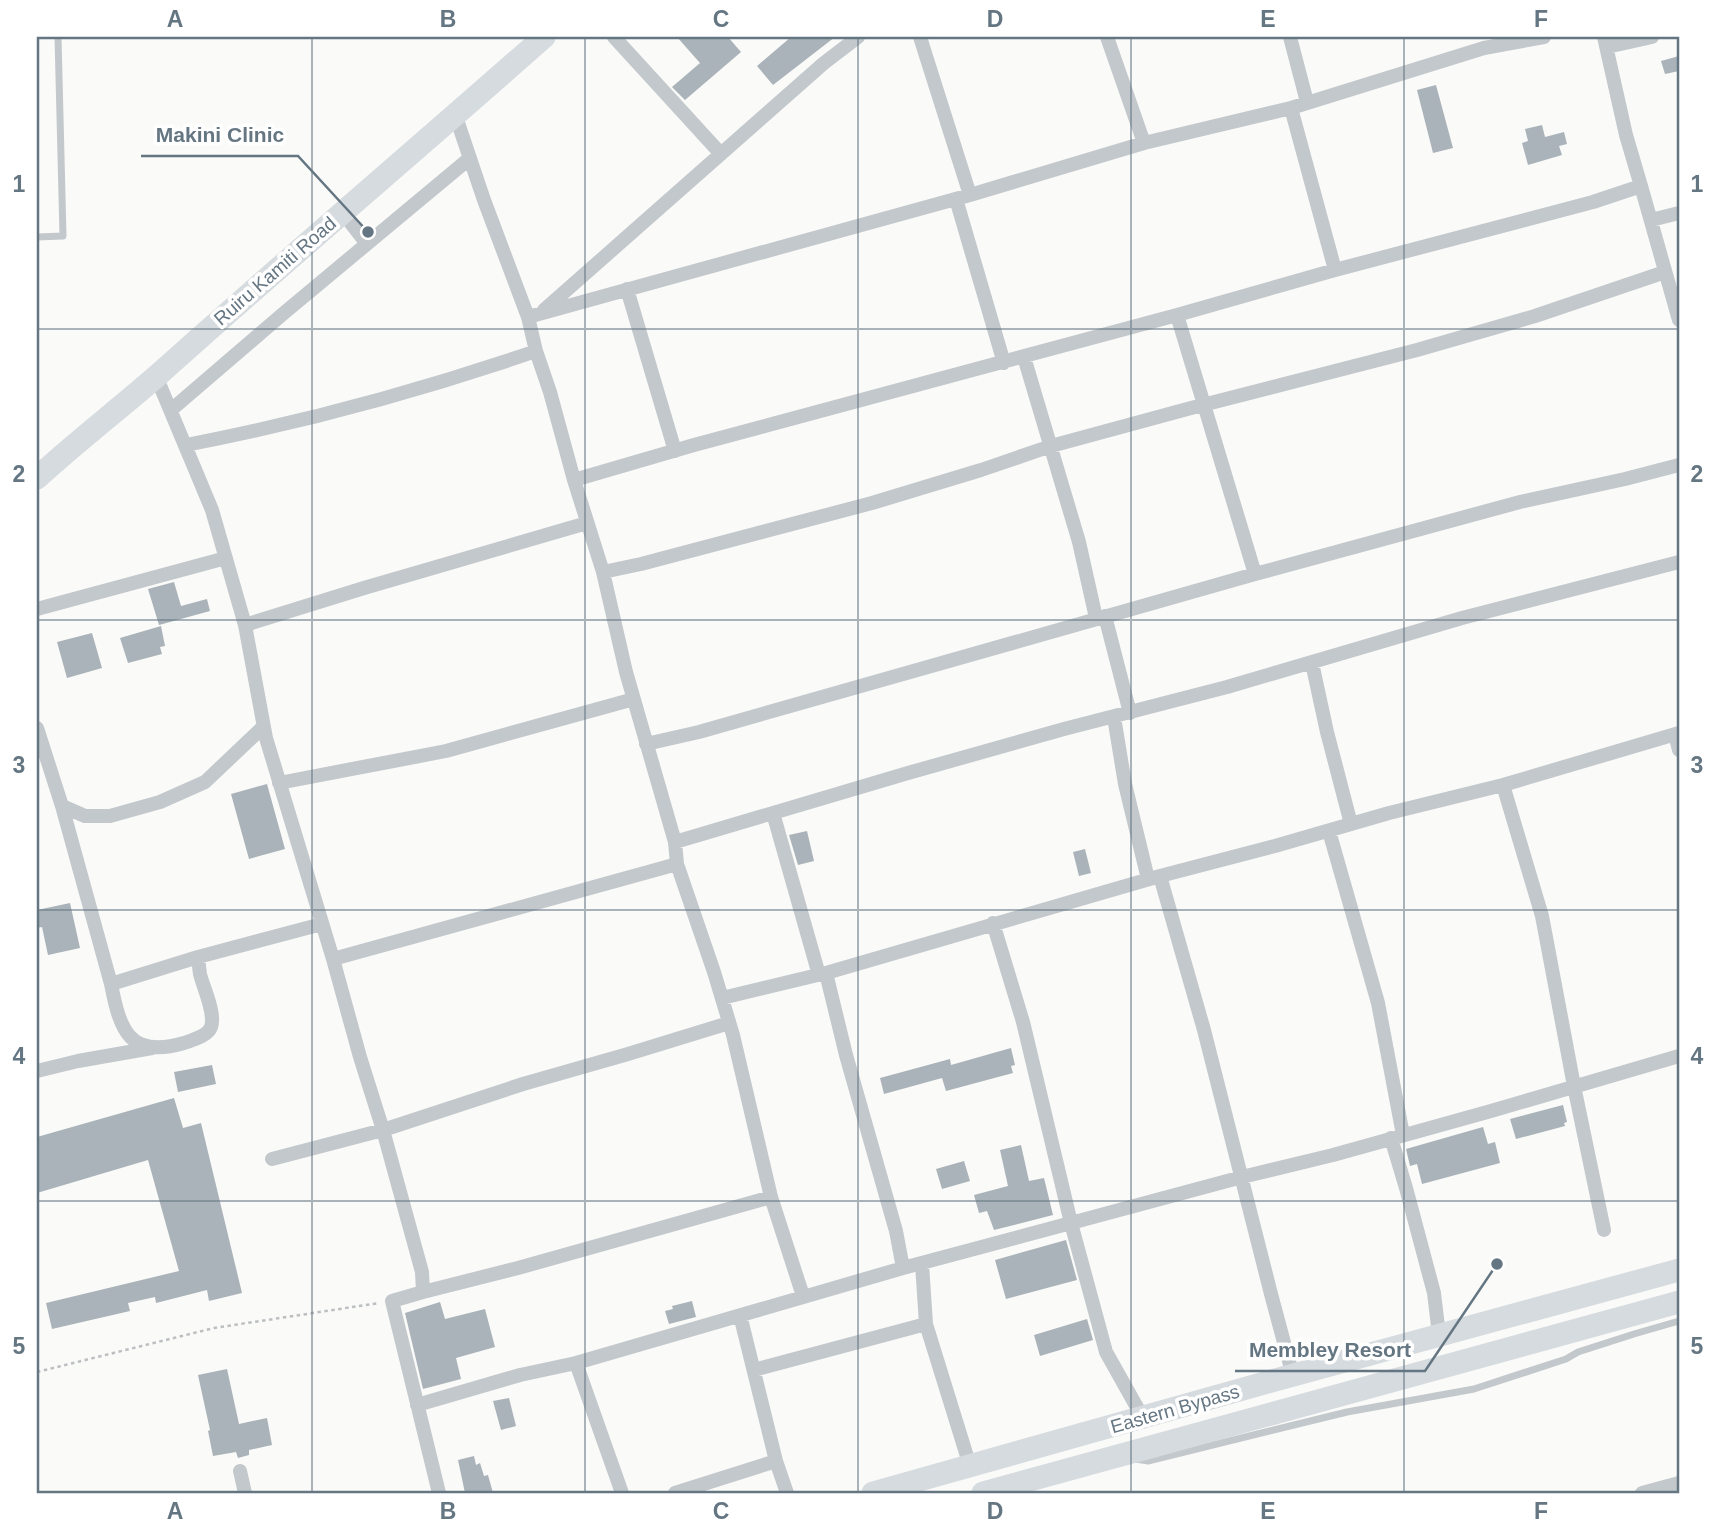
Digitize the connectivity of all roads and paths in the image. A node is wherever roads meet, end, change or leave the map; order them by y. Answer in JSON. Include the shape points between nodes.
{"nodes":[{"id":1,"x":58,"y":37,"type":"edge"},
{"id":2,"x":544,"y":37,"type":"edge"},
{"id":3,"x":614,"y":37,"type":"edge"},
{"id":4,"x":920,"y":37,"type":"edge"},
{"id":5,"x":1107,"y":37,"type":"edge"},
{"id":6,"x":1290,"y":37,"type":"edge"},
{"id":7,"x":1544,"y":37,"type":"edge"},
{"id":8,"x":1651,"y":37,"type":"edge"},
{"id":9,"x":848,"y":40,"type":"edge"},
{"id":10,"x":1482,"y":42,"type":"edge"},
{"id":11,"x":1606,"y":42,"type":"edge"},
{"id":12,"x":1307,"y":102,"type":"junction"},
{"id":13,"x":1290,"y":108,"type":"junction"},
{"id":14,"x":455,"y":114,"type":"junction"},
{"id":15,"x":1143,"y":143,"type":"junction"},
{"id":16,"x":721,"y":153,"type":"junction"},
{"id":17,"x":470,"y":158,"type":"junction"},
{"id":18,"x":1641,"y":186,"type":"junction"},
{"id":19,"x":963,"y":197,"type":"junction"},
{"id":20,"x":343,"y":213,"type":"junction"},
{"id":21,"x":1679,"y":213,"type":"edge"},
{"id":22,"x":1651,"y":220,"type":"junction"},
{"id":23,"x":37,"y":237,"type":"edge"},
{"id":24,"x":367,"y":244,"type":"junction"},
{"id":25,"x":1335,"y":270,"type":"junction"},
{"id":26,"x":1665,"y":272,"type":"junction"},
{"id":27,"x":627,"y":289,"type":"junction"},
{"id":28,"x":534,"y":315,"type":"junction"},
{"id":29,"x":1177,"y":315,"type":"junction"},
{"id":30,"x":1679,"y":320,"type":"edge"},
{"id":31,"x":536,"y":351,"type":"junction"},
{"id":32,"x":1024,"y":357,"type":"junction"},
{"id":33,"x":1004,"y":363,"type":"junction"},
{"id":34,"x":156,"y":376,"type":"junction"},
{"id":35,"x":1204,"y":405,"type":"junction"},
{"id":36,"x":171,"y":410,"type":"junction"},
{"id":37,"x":186,"y":445,"type":"junction"},
{"id":38,"x":1051,"y":446,"type":"junction"},
{"id":39,"x":675,"y":451,"type":"junction"},
{"id":40,"x":1679,"y":465,"type":"edge"},
{"id":41,"x":37,"y":478,"type":"edge"},
{"id":42,"x":574,"y":480,"type":"junction"},
{"id":43,"x":587,"y":523,"type":"junction"},
{"id":44,"x":226,"y":558,"type":"junction"},
{"id":45,"x":1679,"y":562,"type":"edge"},
{"id":46,"x":603,"y":572,"type":"junction"},
{"id":47,"x":1255,"y":574,"type":"junction"},
{"id":48,"x":37,"y":609,"type":"edge"},
{"id":49,"x":1100,"y":617,"type":"junction"},
{"id":50,"x":245,"y":625,"type":"junction"},
{"id":51,"x":1312,"y":663,"type":"junction"},
{"id":52,"x":634,"y":699,"type":"junction"},
{"id":53,"x":1130,"y":713,"type":"junction"},
{"id":54,"x":1114,"y":717,"type":"junction"},
{"id":55,"x":264,"y":726,"type":"junction"},
{"id":56,"x":37,"y":728,"type":"edge"},
{"id":57,"x":1677,"y":733,"type":"edge"},
{"id":58,"x":646,"y":744,"type":"junction"},
{"id":59,"x":1679,"y":750,"type":"edge"},
{"id":60,"x":279,"y":783,"type":"junction"},
{"id":61,"x":1503,"y":785,"type":"junction"},
{"id":62,"x":62,"y":806,"type":"junction"},
{"id":63,"x":773,"y":813,"type":"junction"},
{"id":64,"x":1351,"y":824,"type":"junction"},
{"id":65,"x":1329,"y":831,"type":"junction"},
{"id":66,"x":675,"y":842,"type":"junction"},
{"id":67,"x":677,"y":864,"type":"junction"},
{"id":68,"x":1154,"y":877,"type":"junction"},
{"id":69,"x":322,"y":923,"type":"junction"},
{"id":70,"x":993,"y":923,"type":"junction"},
{"id":71,"x":198,"y":957,"type":"junction"},
{"id":72,"x":333,"y":959,"type":"junction"},
{"id":73,"x":822,"y":974,"type":"junction"},
{"id":74,"x":111,"y":984,"type":"junction"},
{"id":75,"x":722,"y":998,"type":"junction"},
{"id":76,"x":729,"y":1023,"type":"junction"},
{"id":77,"x":153,"y":1048,"type":"junction"},
{"id":78,"x":1679,"y":1056,"type":"edge"},
{"id":79,"x":37,"y":1071,"type":"edge"},
{"id":80,"x":1574,"y":1086,"type":"junction"},
{"id":81,"x":383,"y":1130,"type":"junction"},
{"id":82,"x":1397,"y":1137,"type":"junction"},
{"id":83,"x":272,"y":1159,"type":"dead end"},
{"id":84,"x":1242,"y":1177,"type":"junction"},
{"id":85,"x":771,"y":1197,"type":"junction"},
{"id":86,"x":1071,"y":1223,"type":"junction"},
{"id":87,"x":1604,"y":1230,"type":"dead end"},
{"id":88,"x":922,"y":1264,"type":"junction"},
{"id":89,"x":903,"y":1268,"type":"junction"},
{"id":90,"x":1679,"y":1270,"type":"edge"},
{"id":91,"x":423,"y":1292,"type":"junction"},
{"id":92,"x":803,"y":1296,"type":"junction"},
{"id":93,"x":392,"y":1301,"type":"junction"},
{"id":94,"x":1679,"y":1301,"type":"edge"},
{"id":95,"x":740,"y":1315,"type":"junction"},
{"id":96,"x":1679,"y":1321,"type":"edge"},
{"id":97,"x":926,"y":1324,"type":"junction"},
{"id":98,"x":1439,"y":1335,"type":"junction"},
{"id":99,"x":576,"y":1363,"type":"junction"},
{"id":100,"x":754,"y":1370,"type":"junction"},
{"id":101,"x":37,"y":1372,"type":"edge"},
{"id":102,"x":1293,"y":1376,"type":"junction"},
{"id":103,"x":417,"y":1405,"type":"junction"},
{"id":104,"x":1143,"y":1418,"type":"junction"},
{"id":105,"x":1118,"y":1457,"type":"junction"},
{"id":106,"x":776,"y":1461,"type":"junction"},
{"id":107,"x":970,"y":1466,"type":"junction"},
{"id":108,"x":240,"y":1471,"type":"dead end"},
{"id":109,"x":1679,"y":1483,"type":"edge"},
{"id":110,"x":245,"y":1493,"type":"edge"},
{"id":111,"x":439,"y":1493,"type":"edge"},
{"id":112,"x":622,"y":1493,"type":"edge"},
{"id":113,"x":675,"y":1493,"type":"edge"},
{"id":114,"x":787,"y":1493,"type":"edge"},
{"id":115,"x":873,"y":1493,"type":"edge"},
{"id":116,"x":984,"y":1493,"type":"edge"},
{"id":117,"x":1642,"y":1493,"type":"edge"}],
"edges":[{"from":1,"to":23,"type":"lane","via":[[64,236]]},
{"from":2,"to":14,"type":"main road","name":"Ruiru Kamiti Road"},
{"from":3,"to":16,"type":"street"},
{"from":4,"to":19,"type":"street"},
{"from":5,"to":15,"type":"street"},
{"from":6,"to":12,"type":"street"},
{"from":7,"to":10,"type":"street"},
{"from":8,"to":11,"type":"street"},
{"from":9,"to":16,"type":"street"},
{"from":10,"to":12,"type":"street"},
{"from":11,"to":18,"type":"street"},
{"from":12,"to":13,"type":"street"},
{"from":13,"to":15,"type":"street"},
{"from":13,"to":25,"type":"street"},
{"from":14,"to":17,"type":"street"},
{"from":14,"to":20,"type":"main road","name":"Ruiru Kamiti Road"},
{"from":15,"to":19,"type":"street"},
{"from":16,"to":28,"type":"street"},
{"from":17,"to":24,"type":"street"},
{"from":17,"to":28,"type":"street"},
{"from":18,"to":22,"type":"street"},
{"from":18,"to":25,"type":"street"},
{"from":19,"to":27,"type":"street"},
{"from":19,"to":33,"type":"street"},
{"from":20,"to":24,"type":"street"},
{"from":20,"to":34,"type":"main road","name":"Ruiru Kamiti Road"},
{"from":21,"to":22,"type":"street"},
{"from":22,"to":26,"type":"street"},
{"from":24,"to":36,"type":"street"},
{"from":25,"to":29,"type":"street"},
{"from":26,"to":30,"type":"street"},
{"from":26,"to":35,"type":"street","via":[[1535,316]]},
{"from":27,"to":28,"type":"street"},
{"from":27,"to":39,"type":"street"},
{"from":28,"to":31,"type":"street"},
{"from":29,"to":32,"type":"street"},
{"from":29,"to":35,"type":"street"},
{"from":31,"to":37,"type":"street","via":[[394,395],[256,432]]},
{"from":31,"to":42,"type":"street"},
{"from":32,"to":33,"type":"street"},
{"from":32,"to":38,"type":"street"},
{"from":33,"to":39,"type":"street"},
{"from":34,"to":36,"type":"street"},
{"from":34,"to":41,"type":"main road","name":"Ruiru Kamiti Road"},
{"from":35,"to":38,"type":"street"},
{"from":35,"to":47,"type":"street"},
{"from":36,"to":37,"type":"street"},
{"from":37,"to":44,"type":"street"},
{"from":38,"to":46,"type":"street","via":[[872,503]]},
{"from":38,"to":49,"type":"street"},
{"from":39,"to":42,"type":"street"},
{"from":40,"to":47,"type":"street","via":[[1520,502]]},
{"from":42,"to":43,"type":"street"},
{"from":43,"to":46,"type":"street"},
{"from":43,"to":50,"type":"street"},
{"from":44,"to":48,"type":"street"},
{"from":44,"to":50,"type":"street"},
{"from":45,"to":51,"type":"street","via":[[1462,618]]},
{"from":46,"to":52,"type":"street"},
{"from":47,"to":49,"type":"street"},
{"from":49,"to":53,"type":"street"},
{"from":49,"to":58,"type":"street"},
{"from":50,"to":55,"type":"street"},
{"from":51,"to":53,"type":"street"},
{"from":51,"to":64,"type":"street"},
{"from":52,"to":58,"type":"street"},
{"from":52,"to":60,"type":"street","via":[[446,751]]},
{"from":53,"to":54,"type":"street"},
{"from":54,"to":63,"type":"street"},
{"from":54,"to":68,"type":"street","via":[[1125,784]]},
{"from":55,"to":60,"type":"street"},
{"from":55,"to":62,"type":"street","via":[[205,782],[160,802],[110,816],[85,816]]},
{"from":56,"to":62,"type":"street"},
{"from":57,"to":59,"type":"street"},
{"from":57,"to":61,"type":"street"},
{"from":58,"to":66,"type":"street"},
{"from":60,"to":69,"type":"street"},
{"from":61,"to":64,"type":"street"},
{"from":61,"to":80,"type":"street","via":[[1542,916]]},
{"from":62,"to":74,"type":"street"},
{"from":63,"to":66,"type":"street"},
{"from":63,"to":73,"type":"street"},
{"from":64,"to":65,"type":"street"},
{"from":65,"to":68,"type":"street"},
{"from":65,"to":82,"type":"street","via":[[1378,1003]]},
{"from":66,"to":67,"type":"street"},
{"from":67,"to":72,"type":"street"},
{"from":67,"to":75,"type":"street"},
{"from":68,"to":70,"type":"street"},
{"from":68,"to":84,"type":"street","via":[[1205,1030]]},
{"from":69,"to":71,"type":"street"},
{"from":69,"to":72,"type":"street"},
{"from":70,"to":73,"type":"street"},
{"from":70,"to":86,"type":"street","via":[[1023,1022]]},
{"from":71,"to":74,"type":"street"},
{"from":71,"to":77,"type":"street","via":[[212,1017],[209,1031],[194,1040]]},
{"from":72,"to":81,"type":"street"},
{"from":73,"to":75,"type":"street"},
{"from":73,"to":89,"type":"street"},
{"from":74,"to":77,"type":"street","via":[[122,1028],[134,1041]]},
{"from":75,"to":76,"type":"street"},
{"from":76,"to":81,"type":"street","via":[[523,1083]]},
{"from":76,"to":85,"type":"street"},
{"from":77,"to":79,"type":"street"},
{"from":78,"to":80,"type":"street"},
{"from":80,"to":82,"type":"street"},
{"from":80,"to":87,"type":"street"},
{"from":81,"to":83,"type":"street"},
{"from":81,"to":91,"type":"street","via":[[422,1272]]},
{"from":82,"to":84,"type":"street"},
{"from":82,"to":98,"type":"street"},
{"from":84,"to":86,"type":"street"},
{"from":84,"to":102,"type":"street"},
{"from":85,"to":91,"type":"street"},
{"from":85,"to":92,"type":"street"},
{"from":86,"to":88,"type":"street"},
{"from":86,"to":104,"type":"street","via":[[1105,1352]]},
{"from":88,"to":89,"type":"street"},
{"from":88,"to":97,"type":"street"},
{"from":89,"to":92,"type":"street"},
{"from":90,"to":98,"type":"main road","name":"Eastern Bypass"},
{"from":91,"to":93,"type":"street"},
{"from":92,"to":95,"type":"street"},
{"from":93,"to":101,"type":"path","via":[[214,1328]]},
{"from":93,"to":103,"type":"street"},
{"from":94,"to":105,"type":"main road","name":"Eastern Bypass"},
{"from":95,"to":99,"type":"street"},
{"from":95,"to":100,"type":"street"},
{"from":96,"to":105,"type":"lane","via":[[1474,1389],[1347,1412],[1148,1461]]},
{"from":97,"to":100,"type":"street"},
{"from":97,"to":107,"type":"street"},
{"from":98,"to":102,"type":"main road","name":"Eastern Bypass"},
{"from":99,"to":103,"type":"street"},
{"from":99,"to":112,"type":"street"},
{"from":100,"to":106,"type":"street"},
{"from":102,"to":104,"type":"main road","name":"Eastern Bypass"},
{"from":103,"to":111,"type":"street"},
{"from":104,"to":107,"type":"main road","name":"Eastern Bypass"},
{"from":105,"to":116,"type":"main road","name":"Eastern Bypass"},
{"from":106,"to":113,"type":"street"},
{"from":106,"to":114,"type":"street"},
{"from":107,"to":115,"type":"main road","name":"Eastern Bypass"},
{"from":108,"to":110,"type":"street"},
{"from":109,"to":117,"type":"street"}]}
